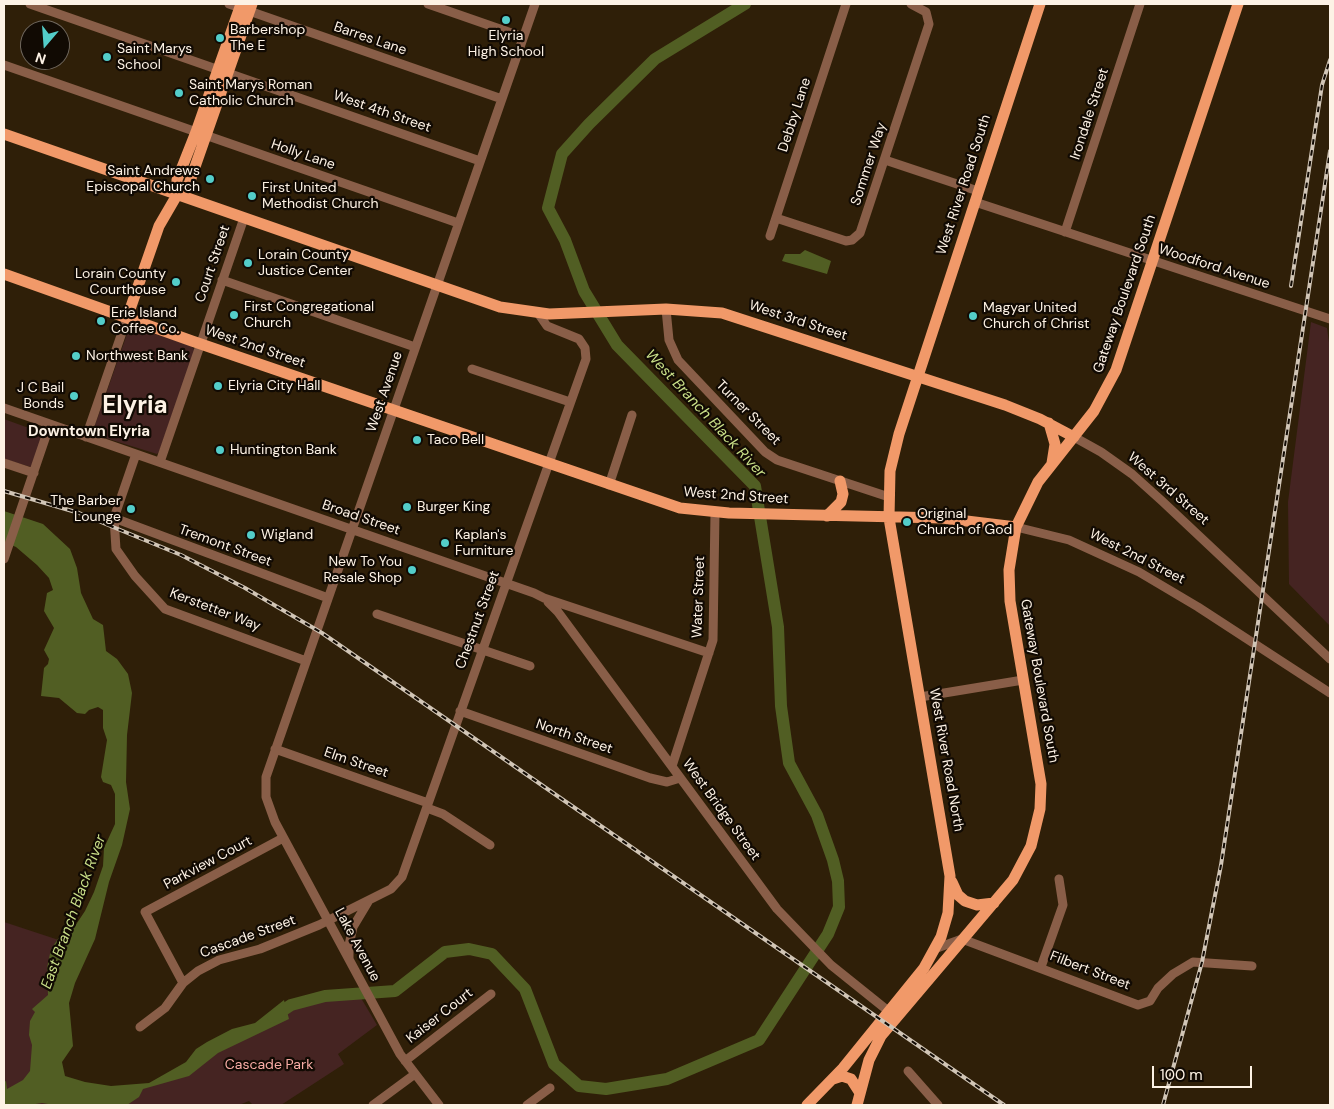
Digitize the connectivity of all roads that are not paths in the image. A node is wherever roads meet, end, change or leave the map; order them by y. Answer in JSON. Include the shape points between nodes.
{"nodes":[{"id":1,"x":30,"y":4,"type":"edge"},
{"id":2,"x":428,"y":4,"type":"edge"},
{"id":3,"x":535,"y":4,"type":"edge"},
{"id":4,"x":846,"y":4,"type":"edge"},
{"id":5,"x":911,"y":4,"type":"edge"},
{"id":6,"x":1040,"y":4,"type":"edge"},
{"id":7,"x":1140,"y":4,"type":"edge"},
{"id":8,"x":1238,"y":4,"type":"edge"},
{"id":9,"x":242,"y":6,"type":"edge"},
{"id":10,"x":523,"y":37,"type":"junction"},
{"id":11,"x":4,"y":65,"type":"edge"},
{"id":12,"x":223,"y":70,"type":"junction"},
{"id":13,"x":502,"y":99,"type":"junction"},
{"id":14,"x":201,"y":133,"type":"junction"},
{"id":15,"x":4,"y":134,"type":"edge"},
{"id":16,"x":885,"y":160,"type":"junction"},
{"id":17,"x":480,"y":161,"type":"junction"},
{"id":18,"x":176,"y":194,"type":"junction"},
{"id":19,"x":977,"y":196,"type":"junction"},
{"id":20,"x":244,"y":218,"type":"junction"},
{"id":21,"x":776,"y":218,"type":"junction"},
{"id":22,"x":458,"y":223,"type":"junction"},
{"id":23,"x":1065,"y":232,"type":"junction"},
{"id":24,"x":770,"y":236,"type":"dead end"},
{"id":25,"x":1154,"y":261,"type":"junction"},
{"id":26,"x":4,"y":274,"type":"edge"},
{"id":27,"x":222,"y":280,"type":"junction"},
{"id":28,"x":437,"y":285,"type":"junction"},
{"id":29,"x":666,"y":309,"type":"junction"},
{"id":30,"x":538,"y":314,"type":"junction"},
{"id":31,"x":127,"y":318,"type":"junction"},
{"id":32,"x":1330,"y":319,"type":"edge"},
{"id":33,"x":200,"y":344,"type":"junction"},
{"id":34,"x":415,"y":347,"type":"junction"},
{"id":35,"x":472,"y":369,"type":"dead end"},
{"id":36,"x":918,"y":376,"type":"junction"},
{"id":37,"x":570,"y":402,"type":"junction"},
{"id":38,"x":4,"y":408,"type":"edge"},
{"id":39,"x":393,"y":410,"type":"junction"},
{"id":40,"x":632,"y":415,"type":"dead end"},
{"id":41,"x":1049,"y":423,"type":"junction"},
{"id":42,"x":50,"y":424,"type":"junction"},
{"id":43,"x":86,"y":436,"type":"junction"},
{"id":44,"x":1074,"y":437,"type":"junction"},
{"id":45,"x":136,"y":454,"type":"junction"},
{"id":46,"x":160,"y":462,"type":"junction"},
{"id":47,"x":4,"y":463,"type":"edge"},
{"id":48,"x":548,"y":464,"type":"junction"},
{"id":49,"x":1051,"y":465,"type":"junction"},
{"id":50,"x":34,"y":473,"type":"junction"},
{"id":51,"x":840,"y":480,"type":"junction"},
{"id":52,"x":609,"y":485,"type":"junction"},
{"id":53,"x":889,"y":497,"type":"junction"},
{"id":54,"x":715,"y":512,"type":"junction"},
{"id":55,"x":828,"y":516,"type":"junction"},
{"id":56,"x":114,"y":518,"type":"junction"},
{"id":57,"x":889,"y":518,"type":"junction"},
{"id":58,"x":1016,"y":526,"type":"junction"},
{"id":59,"x":352,"y":529,"type":"junction"},
{"id":60,"x":4,"y":559,"type":"edge"},
{"id":61,"x":506,"y":583,"type":"junction"},
{"id":62,"x":328,"y":598,"type":"junction"},
{"id":63,"x":544,"y":598,"type":"junction"},
{"id":64,"x":377,"y":614,"type":"dead end"},
{"id":65,"x":482,"y":650,"type":"junction"},
{"id":66,"x":710,"y":653,"type":"junction"},
{"id":67,"x":1330,"y":660,"type":"edge"},
{"id":68,"x":306,"y":661,"type":"junction"},
{"id":69,"x":530,"y":666,"type":"dead end"},
{"id":70,"x":1023,"y":680,"type":"junction"},
{"id":71,"x":1330,"y":693,"type":"edge"},
{"id":72,"x":920,"y":697,"type":"junction"},
{"id":73,"x":460,"y":711,"type":"junction"},
{"id":74,"x":275,"y":749,"type":"junction"},
{"id":75,"x":672,"y":766,"type":"junction"},
{"id":76,"x":680,"y":778,"type":"junction"},
{"id":77,"x":266,"y":790,"type":"joint"},
{"id":78,"x":427,"y":805,"type":"junction"},
{"id":79,"x":284,"y":838,"type":"junction"},
{"id":80,"x":490,"y":845,"type":"dead end"},
{"id":81,"x":950,"y":876,"type":"junction"},
{"id":82,"x":1059,"y":878,"type":"dead end"},
{"id":83,"x":370,"y":900,"type":"junction"},
{"id":84,"x":994,"y":903,"type":"junction"},
{"id":85,"x":328,"y":921,"type":"junction"},
{"id":86,"x":962,"y":940,"type":"junction"},
{"id":87,"x":937,"y":948,"type":"junction"},
{"id":88,"x":350,"y":962,"type":"junction"},
{"id":89,"x":1252,"y":966,"type":"dead end"},
{"id":90,"x":1041,"y":968,"type":"junction"},
{"id":91,"x":183,"y":983,"type":"junction"},
{"id":92,"x":491,"y":994,"type":"dead end"},
{"id":93,"x":892,"y":1015,"type":"junction"},
{"id":94,"x":140,"y":1028,"type":"dead end"},
{"id":95,"x":405,"y":1061,"type":"junction"},
{"id":96,"x":908,"y":1071,"type":"dead end"},
{"id":97,"x":415,"y":1074,"type":"junction"},
{"id":98,"x":833,"y":1078,"type":"junction"},
{"id":99,"x":550,"y":1088,"type":"dead end"},
{"id":100,"x":860,"y":1093,"type":"junction"},
{"id":101,"x":373,"y":1105,"type":"edge"},
{"id":102,"x":439,"y":1105,"type":"edge"},
{"id":103,"x":527,"y":1105,"type":"edge"},
{"id":104,"x":807,"y":1105,"type":"edge"},
{"id":105,"x":857,"y":1105,"type":"edge"},
{"id":106,"x":938,"y":1105,"type":"edge"}],
"edges":[{"from":1,"to":12,"type":"street","name":"West 4th Street"},
{"from":2,"to":10,"type":"street"},
{"from":3,"to":10,"type":"street","name":"West Avenue"},
{"from":4,"to":21,"type":"street","name":"Debby Lane"},
{"from":5,"to":16,"type":"street","name":"Sommer Way","via":[[929,16],[928,29]]},
{"from":6,"to":19,"type":"main road","name":"West River Road South"},
{"from":7,"to":23,"type":"street","name":"Irondale Street"},
{"from":8,"to":25,"type":"main road","name":"Gateway Boulevard South"},
{"from":9,"to":12,"type":"main road"},
{"from":9,"to":13,"type":"street","name":"Barres Lane"},
{"from":10,"to":13,"type":"street","name":"West Avenue"},
{"from":11,"to":14,"type":"street","name":"Holly Lane"},
{"from":12,"to":14,"type":"main road"},
{"from":12,"to":17,"type":"street","name":"West 4th Street"},
{"from":13,"to":17,"type":"street","name":"West Avenue"},
{"from":14,"to":18,"type":"main road","via":[[188,184]]},
{"from":14,"to":22,"type":"street","name":"Holly Lane"},
{"from":15,"to":18,"type":"main road","name":"West 3rd Street"},
{"from":16,"to":19,"type":"street","name":"Woodford Avenue"},
{"from":16,"to":21,"type":"street","name":"Sommer Way","via":[[862,231],[852,240],[843,240]]},
{"from":17,"to":22,"type":"street","name":"West Avenue"},
{"from":18,"to":20,"type":"main road","name":"West 3rd Street"},
{"from":18,"to":31,"type":"main road","via":[[159,226]]},
{"from":19,"to":23,"type":"street","name":"Woodford Avenue"},
{"from":19,"to":36,"type":"main road","name":"West River Road South"},
{"from":20,"to":27,"type":"street","name":"Court Street"},
{"from":20,"to":28,"type":"main road","name":"West 3rd Street"},
{"from":21,"to":24,"type":"street","name":"Debby Lane"},
{"from":22,"to":28,"type":"street","name":"West Avenue"},
{"from":23,"to":25,"type":"street","name":"Woodford Avenue"},
{"from":25,"to":32,"type":"street","name":"Woodford Avenue"},
{"from":25,"to":44,"type":"main road","name":"Gateway Boulevard South","via":[[1116,370],[1094,411]]},
{"from":26,"to":31,"type":"main road","name":"West 2nd Street"},
{"from":27,"to":33,"type":"street","name":"Court Street"},
{"from":27,"to":34,"type":"street"},
{"from":28,"to":30,"type":"main road","name":"West 3rd Street","via":[[493,305]]},
{"from":28,"to":34,"type":"street","name":"West Avenue"},
{"from":29,"to":30,"type":"main road","name":"West 3rd Street"},
{"from":29,"to":36,"type":"main road","name":"West 3rd Street","via":[[708,310],[737,317]]},
{"from":29,"to":51,"type":"street","name":"Turner Street","via":[[669,340],[678,360],[765,452],[778,460]]},
{"from":30,"to":37,"type":"street","name":"Chestnut Street","via":[[547,326],[576,337],[585,348],[586,360]]},
{"from":31,"to":33,"type":"main road","name":"West 2nd Street"},
{"from":31,"to":43,"type":"street"},
{"from":33,"to":39,"type":"main road","name":"West 2nd Street"},
{"from":33,"to":46,"type":"street","name":"Court Street"},
{"from":34,"to":39,"type":"street","name":"West Avenue"},
{"from":35,"to":37,"type":"street"},
{"from":36,"to":41,"type":"main road","name":"West 3rd Street"},
{"from":36,"to":53,"type":"main road","name":"West River Road North","via":[[894,452]]},
{"from":37,"to":48,"type":"street","name":"Chestnut Street"},
{"from":38,"to":42,"type":"street","name":"Broad Street"},
{"from":39,"to":48,"type":"main road","name":"West 2nd Street"},
{"from":39,"to":59,"type":"street","name":"West Avenue"},
{"from":40,"to":52,"type":"street"},
{"from":41,"to":44,"type":"main road","name":"West 3rd Street"},
{"from":41,"to":49,"type":"main road","via":[[1054,444]]},
{"from":42,"to":43,"type":"street","name":"Broad Street"},
{"from":42,"to":50,"type":"street"},
{"from":43,"to":45,"type":"street","name":"Broad Street"},
{"from":44,"to":49,"type":"main road","name":"Gateway Boulevard South"},
{"from":44,"to":67,"type":"street","name":"West 3rd Street","via":[[1132,474]]},
{"from":45,"to":46,"type":"street","name":"Broad Street"},
{"from":45,"to":56,"type":"street","name":"Kerstetter Way"},
{"from":46,"to":59,"type":"street","name":"Broad Street"},
{"from":47,"to":50,"type":"street"},
{"from":48,"to":52,"type":"main road","name":"West 2nd Street"},
{"from":48,"to":61,"type":"street","name":"Chestnut Street"},
{"from":49,"to":58,"type":"main road","name":"Gateway Boulevard South","via":[[1030,495]]},
{"from":50,"to":60,"type":"street"},
{"from":51,"to":53,"type":"street","name":"Turner Street"},
{"from":51,"to":55,"type":"main road","via":[[842,502]]},
{"from":52,"to":54,"type":"main road","name":"West 2nd Street","via":[[680,508]]},
{"from":53,"to":57,"type":"main road","name":"West River Road North"},
{"from":54,"to":55,"type":"main road","name":"West 2nd Street"},
{"from":54,"to":66,"type":"street","name":"Water Street","via":[[714,637]]},
{"from":55,"to":57,"type":"main road","name":"West 2nd Street"},
{"from":56,"to":62,"type":"street","name":"Tremont Street"},
{"from":56,"to":68,"type":"street","name":"Kerstetter Way","via":[[117,553],[162,606]]},
{"from":57,"to":58,"type":"main road","name":"West 2nd Street","via":[[980,521]]},
{"from":57,"to":72,"type":"main road","name":"West River Road North"},
{"from":58,"to":70,"type":"main road","name":"Gateway Boulevard South","via":[[1010,555],[1009,586]]},
{"from":58,"to":71,"type":"street","name":"West 2nd Street","via":[[1069,540],[1139,572]]},
{"from":59,"to":61,"type":"street","name":"Broad Street"},
{"from":59,"to":62,"type":"street","name":"West Avenue"},
{"from":61,"to":63,"type":"street","name":"Broad Street"},
{"from":61,"to":65,"type":"street","name":"Chestnut Street"},
{"from":62,"to":68,"type":"street","name":"West Avenue"},
{"from":63,"to":66,"type":"street","name":"Broad Street"},
{"from":63,"to":75,"type":"street","name":"West Bridge Street","via":[[558,612]]},
{"from":64,"to":65,"type":"street"},
{"from":65,"to":69,"type":"street"},
{"from":65,"to":73,"type":"street","name":"Chestnut Street"},
{"from":66,"to":75,"type":"street","name":"Water Street"},
{"from":68,"to":74,"type":"street","name":"West Avenue"},
{"from":70,"to":72,"type":"street"},
{"from":70,"to":84,"type":"main road","name":"Gateway Boulevard South","via":[[1039,768],[1040,809],[1026,858]]},
{"from":72,"to":81,"type":"main road","name":"West River Road North"},
{"from":73,"to":76,"type":"street","name":"North Street","via":[[650,778],[667,782]]},
{"from":73,"to":78,"type":"street","name":"Chestnut Street"},
{"from":74,"to":77,"type":"street","name":"West Avenue","via":[[266,777]]},
{"from":74,"to":78,"type":"street","name":"Elm Street"},
{"from":75,"to":76,"type":"street","name":"West Bridge Street"},
{"from":76,"to":93,"type":"street","name":"West Bridge Street","via":[[768,897],[798,932],[831,965]]},
{"from":77,"to":79,"type":"street","name":"Lake Avenue","via":[[268,807]]},
{"from":78,"to":80,"type":"street","name":"Elm Street"},
{"from":78,"to":83,"type":"street","name":"Chestnut Street","via":[[400,881]]},
{"from":79,"to":85,"type":"street","name":"Lake Avenue"},
{"from":79,"to":91,"type":"street","name":"Parkview Court","via":[[144,912]]},
{"from":81,"to":84,"type":"main road","via":[[960,898],[977,905]]},
{"from":81,"to":87,"type":"main road","name":"West River Road North","via":[[948,913]]},
{"from":82,"to":90,"type":"street","via":[[1063,905]]},
{"from":83,"to":85,"type":"street","name":"Chestnut Street"},
{"from":83,"to":88,"type":"street","via":[[353,927]]},
{"from":84,"to":86,"type":"main road","name":"Gateway Boulevard South"},
{"from":85,"to":88,"type":"street","name":"Lake Avenue"},
{"from":85,"to":91,"type":"street","name":"Cascade Street","via":[[260,949],[219,960]]},
{"from":86,"to":87,"type":"street"},
{"from":86,"to":90,"type":"street","name":"Filbert Street"},
{"from":86,"to":93,"type":"main road","name":"Gateway Boulevard South"},
{"from":87,"to":93,"type":"main road","name":"West River Road North"},
{"from":88,"to":95,"type":"street","name":"Lake Avenue"},
{"from":89,"to":90,"type":"street","name":"Filbert Street","via":[[1193,962],[1173,974],[1150,1000],[1138,1005]]},
{"from":91,"to":94,"type":"street","name":"Cascade Street","via":[[165,1008]]},
{"from":92,"to":95,"type":"street","name":"Kaiser Court"},
{"from":93,"to":98,"type":"main road","name":"West River Road North"},
{"from":93,"to":100,"type":"main road","via":[[874,1048]]},
{"from":95,"to":97,"type":"street","name":"Lake Avenue"},
{"from":96,"to":106,"type":"street"},
{"from":97,"to":101,"type":"street"},
{"from":97,"to":102,"type":"street","name":"Lake Avenue"},
{"from":98,"to":100,"type":"main road","via":[[851,1079]]},
{"from":98,"to":104,"type":"main road","name":"West River Road North"},
{"from":99,"to":103,"type":"street"},
{"from":100,"to":105,"type":"main road"}]}
